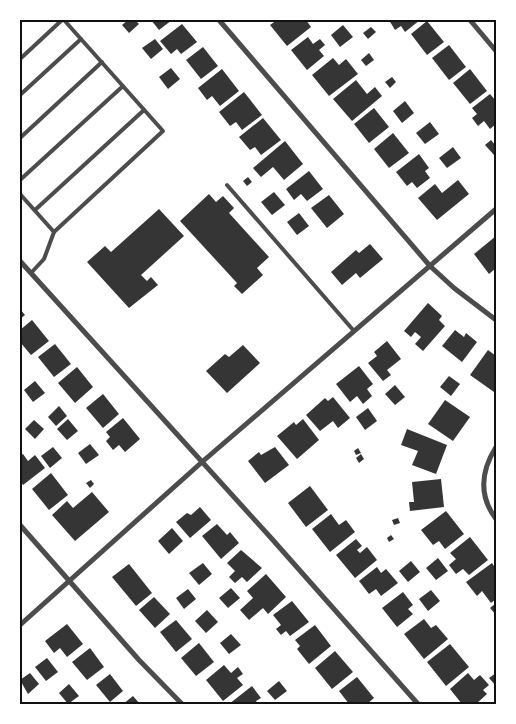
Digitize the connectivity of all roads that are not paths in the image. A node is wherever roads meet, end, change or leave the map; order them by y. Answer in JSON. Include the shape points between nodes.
{"nodes":[{"id":1,"x":63,"y":20,"type":"edge"},
{"id":2,"x":219,"y":20,"type":"edge"},
{"id":3,"x":470,"y":20,"type":"edge"},
{"id":4,"x":81,"y":39,"type":"junction"},
{"id":5,"x":496,"y":51,"type":"edge"},
{"id":6,"x":20,"y":59,"type":"edge"},
{"id":7,"x":102,"y":62,"type":"junction"},
{"id":8,"x":123,"y":86,"type":"junction"},
{"id":9,"x":20,"y":95,"type":"edge"},
{"id":10,"x":144,"y":110,"type":"junction"},
{"id":11,"x":20,"y":138,"type":"edge"},
{"id":12,"x":20,"y":180,"type":"edge"},
{"id":13,"x":227,"y":185,"type":"dead end"},
{"id":14,"x":20,"y":194,"type":"edge"},
{"id":15,"x":496,"y":209,"type":"edge"},
{"id":16,"x":34,"y":210,"type":"junction"},
{"id":17,"x":54,"y":232,"type":"junction"},
{"id":18,"x":20,"y":261,"type":"edge"},
{"id":19,"x":430,"y":266,"type":"junction"},
{"id":20,"x":31,"y":273,"type":"junction"},
{"id":21,"x":496,"y":320,"type":"edge"},
{"id":22,"x":354,"y":331,"type":"junction"},
{"id":23,"x":496,"y":446,"type":"edge"},
{"id":24,"x":202,"y":462,"type":"junction"},
{"id":25,"x":496,"y":519,"type":"edge"},
{"id":26,"x":20,"y":525,"type":"edge"},
{"id":27,"x":71,"y":581,"type":"junction"},
{"id":28,"x":20,"y":625,"type":"edge"},
{"id":29,"x":182,"y":704,"type":"edge"},
{"id":30,"x":418,"y":704,"type":"edge"}],
"edges":[{"from":1,"to":4,"type":"lane"},
{"from":1,"to":6,"type":"lane"},
{"from":2,"to":19,"type":"street"},
{"from":3,"to":5,"type":"street"},
{"from":4,"to":7,"type":"lane"},
{"from":4,"to":9,"type":"lane"},
{"from":7,"to":8,"type":"lane"},
{"from":7,"to":11,"type":"lane"},
{"from":8,"to":10,"type":"lane"},
{"from":8,"to":12,"type":"lane"},
{"from":10,"to":16,"type":"lane"},
{"from":10,"to":17,"type":"lane","via":[[163,132]]},
{"from":13,"to":22,"type":"lane"},
{"from":14,"to":16,"type":"lane"},
{"from":15,"to":19,"type":"street"},
{"from":16,"to":17,"type":"lane"},
{"from":17,"to":20,"type":"lane","via":[[44,259]]},
{"from":18,"to":20,"type":"street"},
{"from":19,"to":21,"type":"street"},
{"from":19,"to":22,"type":"street"},
{"from":20,"to":24,"type":"street"},
{"from":22,"to":24,"type":"street"},
{"from":23,"to":25,"type":"street","via":[[486,463],[483,494]]},
{"from":24,"to":27,"type":"street"},
{"from":24,"to":30,"type":"street"},
{"from":26,"to":27,"type":"street"},
{"from":27,"to":28,"type":"street"},
{"from":27,"to":29,"type":"street"}]}
